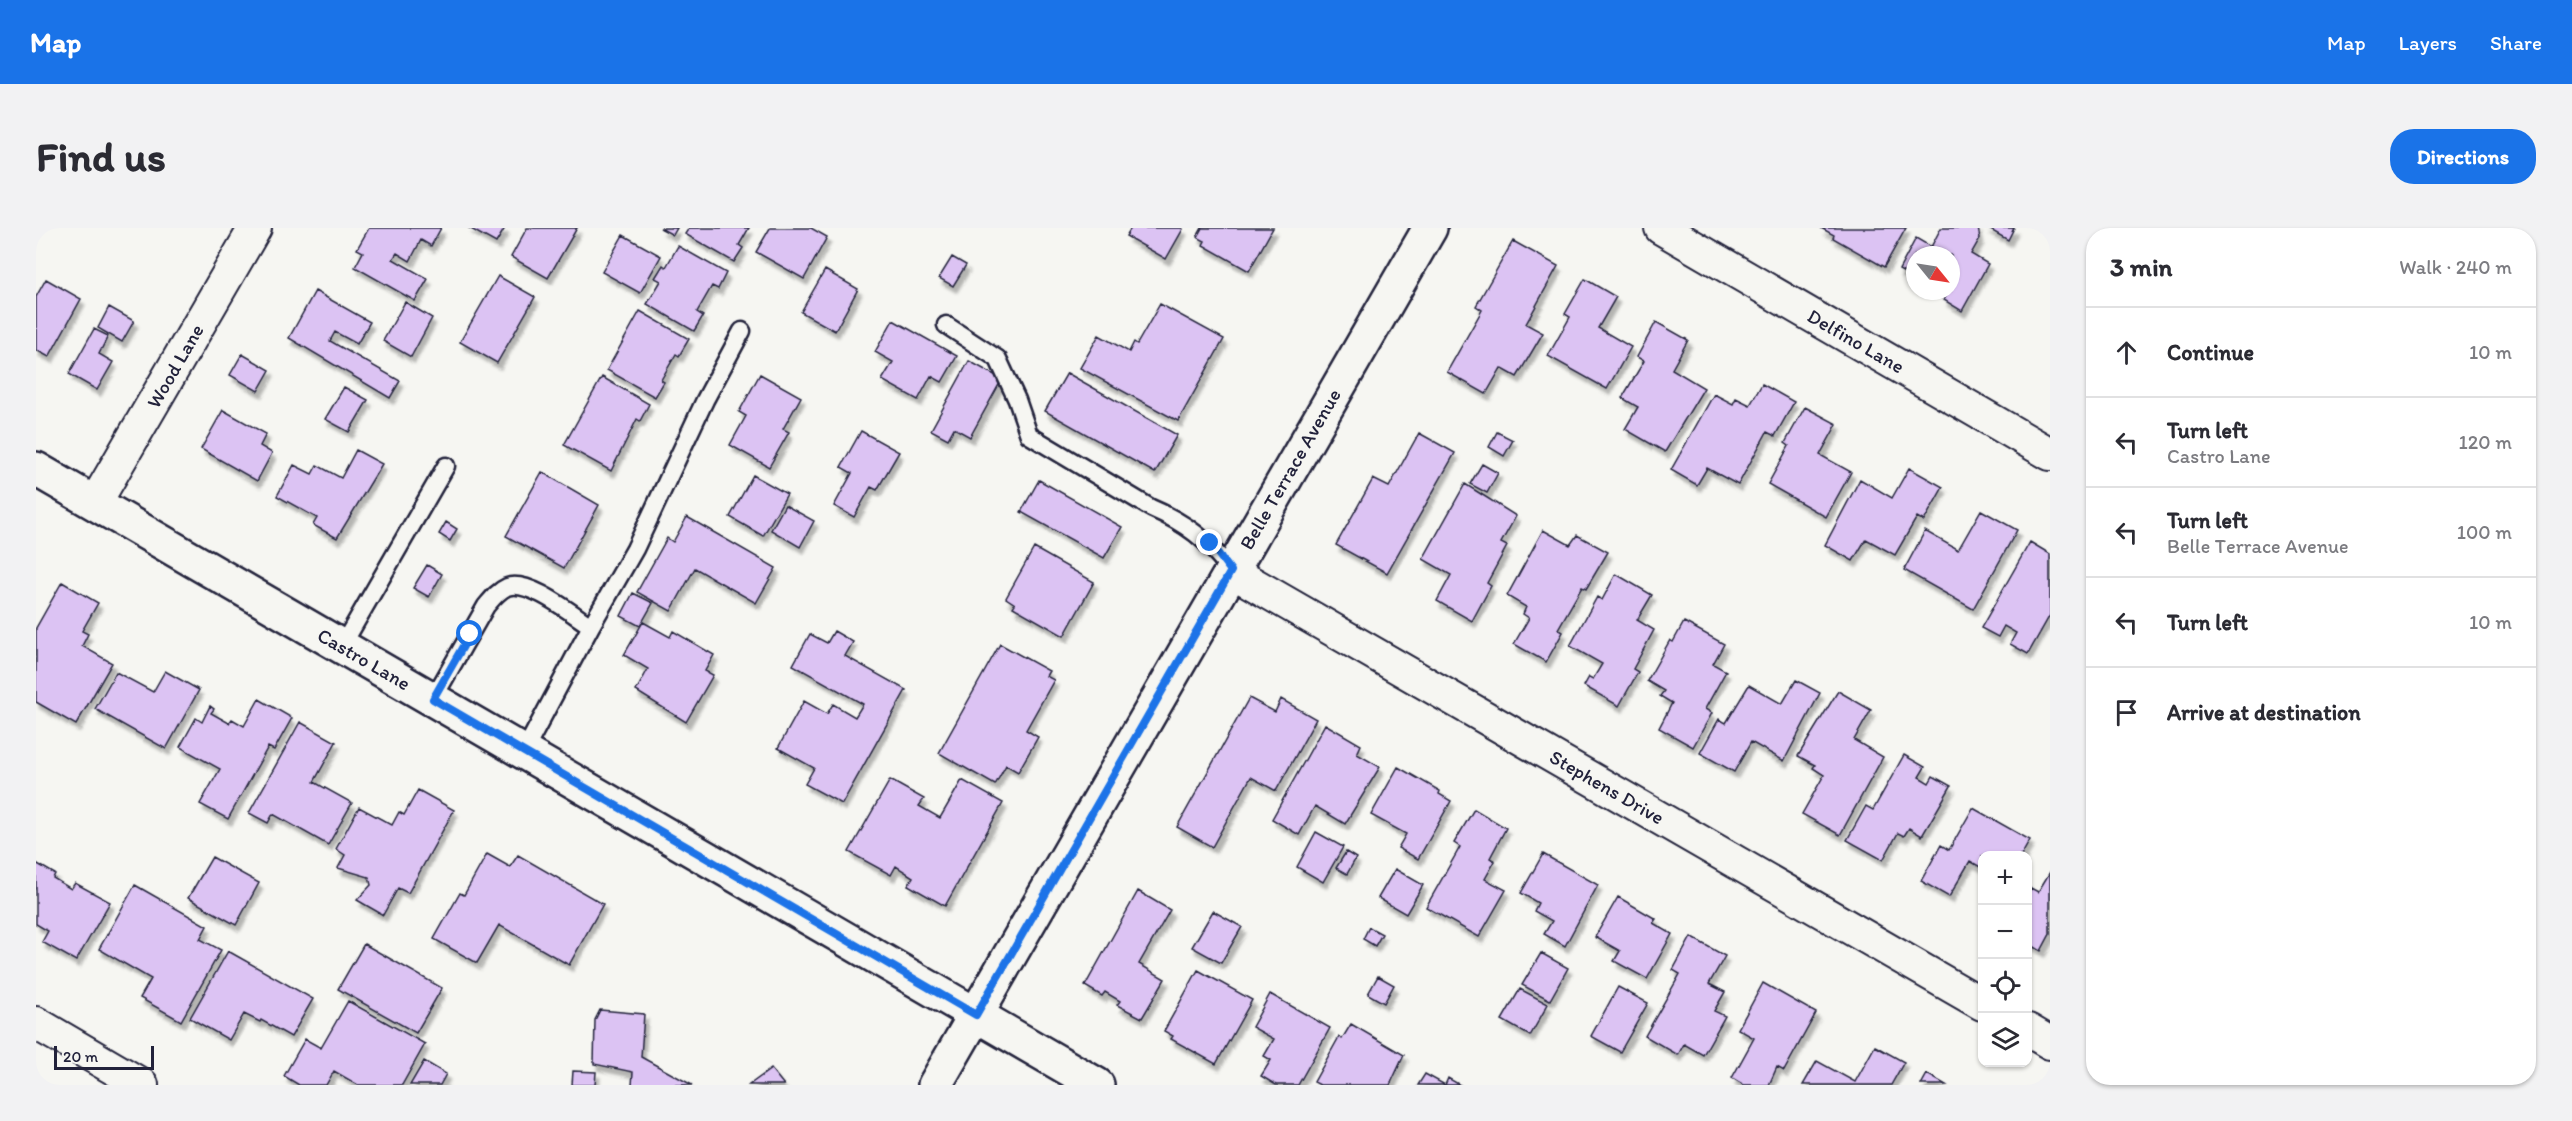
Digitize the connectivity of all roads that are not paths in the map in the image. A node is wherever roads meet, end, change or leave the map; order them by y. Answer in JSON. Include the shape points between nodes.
{"nodes":[{"id":1,"x":255,"y":228,"type":"edge"},
{"id":2,"x":1430,"y":228,"type":"edge"},
{"id":3,"x":1661,"y":228,"type":"edge"},
{"id":4,"x":946,"y":325,"type":"dead end"},
{"id":5,"x":742,"y":331,"type":"dead end"},
{"id":6,"x":2050,"y":454,"type":"edge"},
{"id":7,"x":446,"y":466,"type":"dead end"},
{"id":8,"x":36,"y":469,"type":"edge"},
{"id":9,"x":95,"y":504,"type":"junction"},
{"id":10,"x":1231,"y":571,"type":"junction"},
{"id":11,"x":591,"y":626,"type":"junction"},
{"id":12,"x":342,"y":646,"type":"junction"},
{"id":13,"x":433,"y":699,"type":"junction"},
{"id":14,"x":524,"y":752,"type":"junction"},
{"id":15,"x":1978,"y":1001,"type":"edge"},
{"id":16,"x":976,"y":1015,"type":"junction"},
{"id":17,"x":36,"y":1023,"type":"edge"},
{"id":18,"x":2032,"y":1032,"type":"edge"},
{"id":19,"x":2050,"y":1043,"type":"edge"},
{"id":20,"x":142,"y":1085,"type":"edge"},
{"id":21,"x":935,"y":1085,"type":"edge"},
{"id":22,"x":1096,"y":1085,"type":"edge"}],
"edges":[{"from":1,"to":9,"type":"street","name":"Wood Lane"},
{"from":2,"to":10,"type":"street","name":"Belle Terrace Avenue"},
{"from":3,"to":6,"type":"street","name":"Delfino Lane"},
{"from":4,"to":10,"type":"lane","via":[[998,359],[1029,435],[1150,508],[1172,517],[1210,543]]},
{"from":5,"to":11,"type":"lane","via":[[705,400],[636,549]]},
{"from":7,"to":12,"type":"lane"},
{"from":8,"to":9,"type":"street","name":"Castro Lane"},
{"from":9,"to":12,"type":"street","name":"Castro Lane"},
{"from":10,"to":15,"type":"street","name":"Stephens Drive"},
{"from":10,"to":16,"type":"street","name":"Belle Terrace Avenue"},
{"from":11,"to":13,"type":"lane","via":[[526,587],[506,588],[486,606]]},
{"from":11,"to":14,"type":"lane"},
{"from":12,"to":13,"type":"street","name":"Castro Lane"},
{"from":13,"to":14,"type":"street","name":"Castro Lane"},
{"from":14,"to":16,"type":"street","name":"Castro Lane"},
{"from":16,"to":21,"type":"street","name":"Belle Terrace Avenue"},
{"from":16,"to":22,"type":"street","name":"Castro Lane"},
{"from":17,"to":20,"type":"street"},
{"from":18,"to":19,"type":"street"}]}
